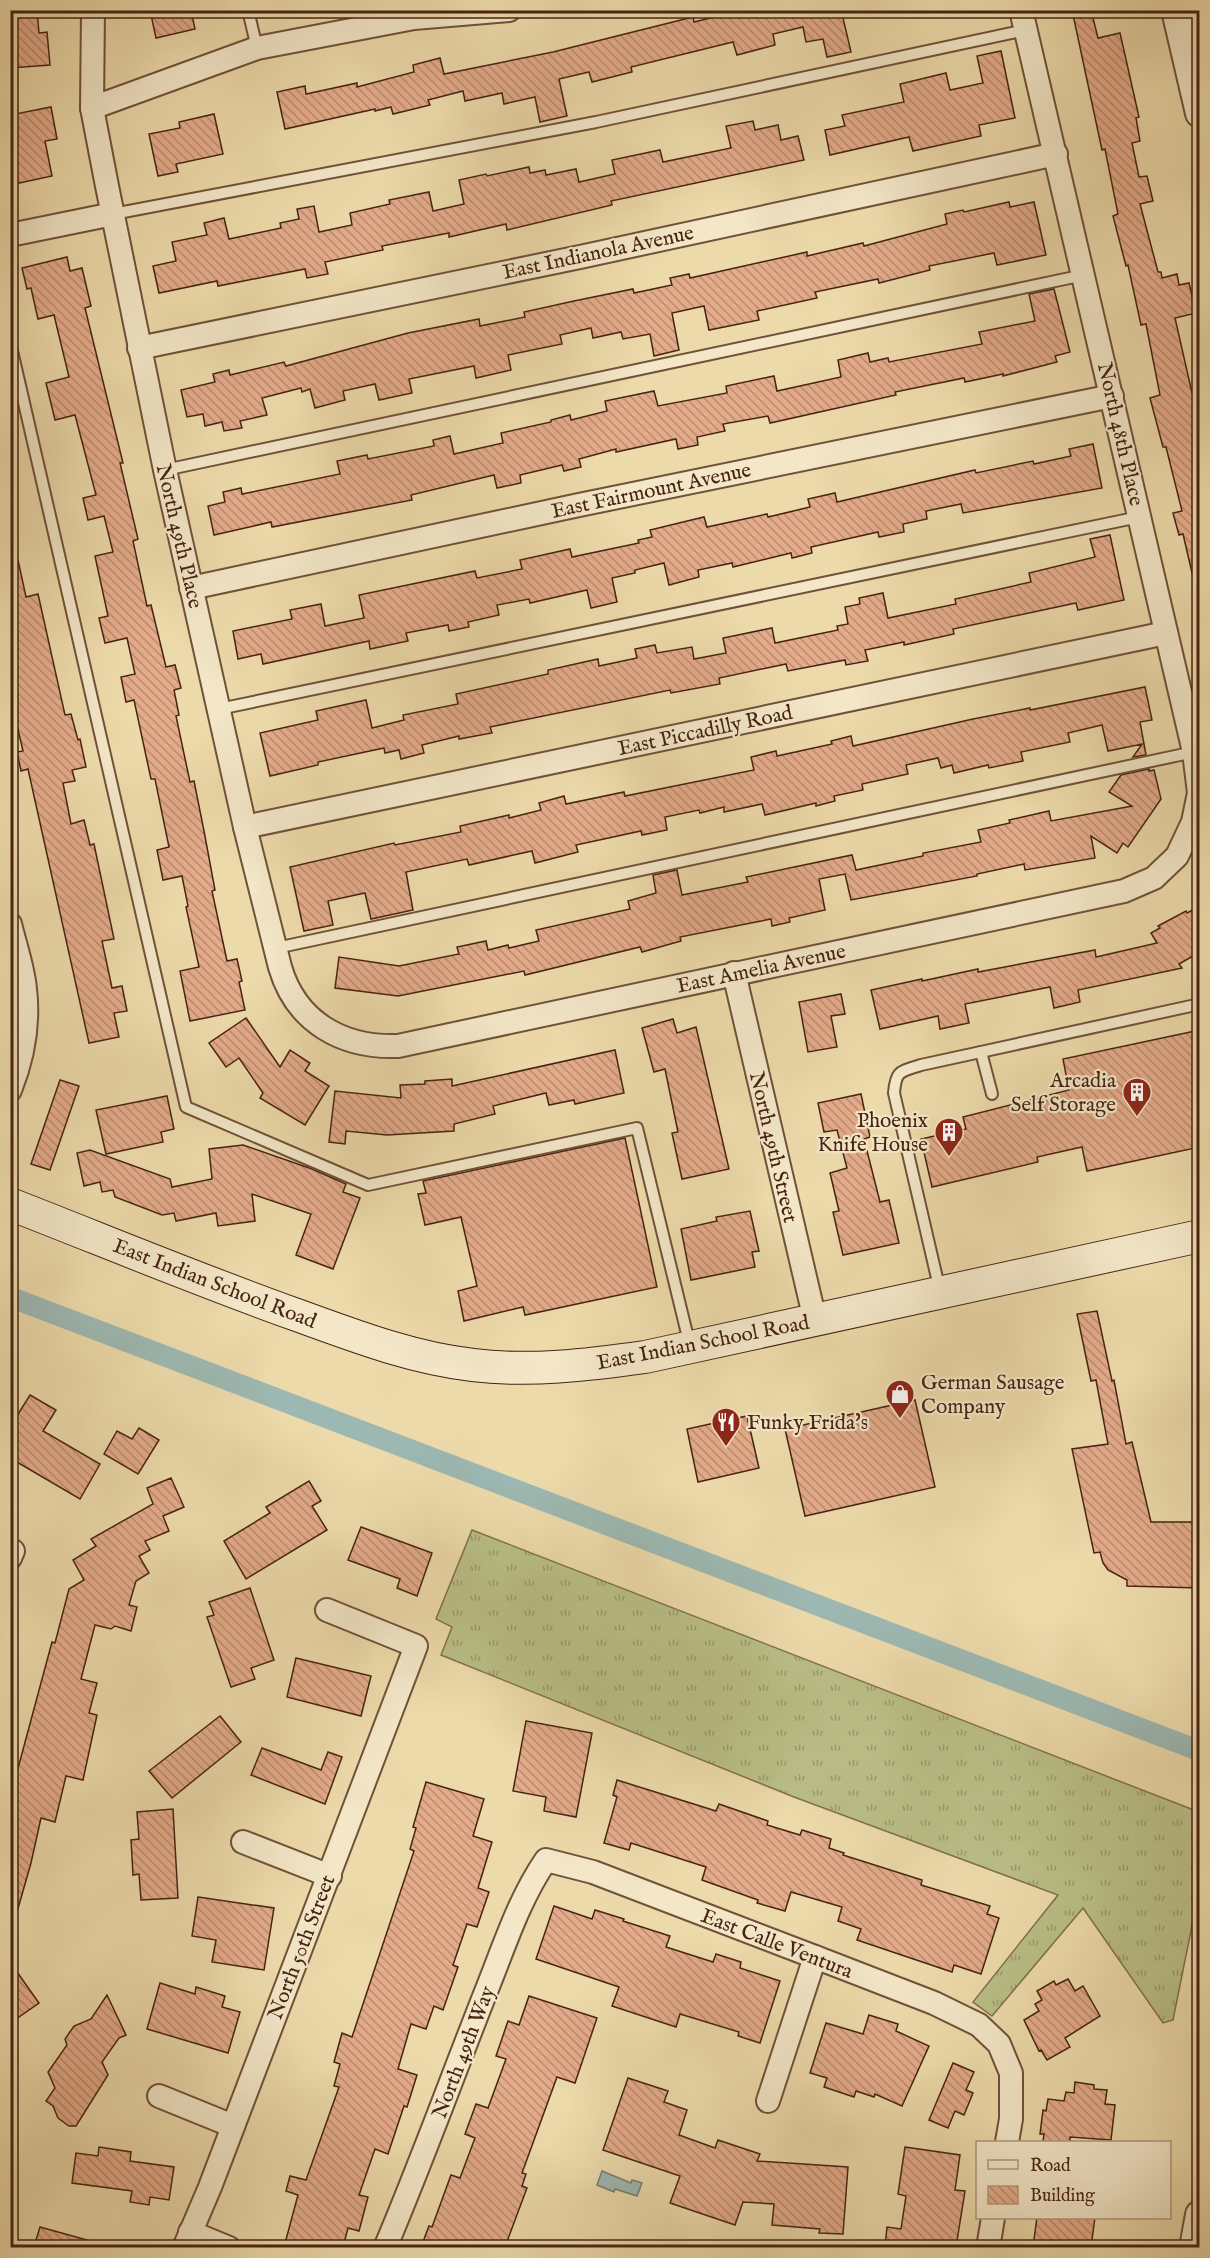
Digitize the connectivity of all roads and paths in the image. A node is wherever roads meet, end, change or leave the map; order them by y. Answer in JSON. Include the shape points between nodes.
{"nodes":[{"id":1,"x":93,"y":10,"type":"edge"},
{"id":2,"x":248,"y":10,"type":"edge"},
{"id":3,"x":509,"y":10,"type":"edge"},
{"id":4,"x":1176,"y":10,"type":"edge"},
{"id":5,"x":412,"y":14,"type":"edge"},
{"id":6,"x":1024,"y":20,"type":"edge"},
{"id":7,"x":257,"y":48,"type":"junction"},
{"id":8,"x":92,"y":108,"type":"junction"},
{"id":9,"x":1200,"y":113,"type":"edge"},
{"id":10,"x":1056,"y":154,"type":"junction"},
{"id":11,"x":113,"y":214,"type":"junction"},
{"id":12,"x":10,"y":235,"type":"edge"},
{"id":13,"x":1084,"y":275,"type":"junction"},
{"id":14,"x":10,"y":342,"type":"edge"},
{"id":15,"x":139,"y":348,"type":"junction"},
{"id":16,"x":1112,"y":396,"type":"junction"},
{"id":17,"x":165,"y":470,"type":"junction"},
{"id":18,"x":1139,"y":517,"type":"junction"},
{"id":19,"x":191,"y":588,"type":"junction"},
{"id":20,"x":1166,"y":633,"type":"junction"},
{"id":21,"x":219,"y":709,"type":"junction"},
{"id":22,"x":1194,"y":752,"type":"junction"},
{"id":23,"x":245,"y":827,"type":"junction"},
{"id":24,"x":1177,"y":856,"type":"joint"},
{"id":25,"x":10,"y":924,"type":"edge"},
{"id":26,"x":276,"y":948,"type":"junction"},
{"id":27,"x":734,"y":973,"type":"junction"},
{"id":28,"x":1200,"y":1004,"type":"edge"},
{"id":29,"x":336,"y":1035,"type":"joint"},
{"id":30,"x":981,"y":1052,"type":"junction"},
{"id":31,"x":16,"y":1057,"type":"edge"},
{"id":32,"x":10,"y":1090,"type":"edge"},
{"id":33,"x":992,"y":1094,"type":"dead end"},
{"id":34,"x":10,"y":1204,"type":"edge"},
{"id":35,"x":1200,"y":1236,"type":"edge"},
{"id":36,"x":940,"y":1292,"type":"junction"},
{"id":37,"x":814,"y":1320,"type":"junction"},
{"id":38,"x":691,"y":1348,"type":"junction"},
{"id":39,"x":327,"y":1610,"type":"dead end"},
{"id":40,"x":243,"y":1842,"type":"dead end"},
{"id":41,"x":546,"y":1860,"type":"joint"},
{"id":42,"x":330,"y":1876,"type":"junction"},
{"id":43,"x":815,"y":1957,"type":"junction"},
{"id":44,"x":159,"y":2096,"type":"dead end"},
{"id":45,"x":768,"y":2101,"type":"dead end"},
{"id":46,"x":233,"y":2126,"type":"junction"},
{"id":47,"x":1007,"y":2141,"type":"edge"},
{"id":48,"x":993,"y":2219,"type":"edge"},
{"id":49,"x":187,"y":2240,"type":"edge"},
{"id":50,"x":229,"y":2247,"type":"edge"},
{"id":51,"x":385,"y":2247,"type":"edge"},
{"id":52,"x":988,"y":2247,"type":"edge"}],
"edges":[{"from":1,"to":8,"type":"street","name":"North 49th Place"},
{"from":2,"to":7,"type":"lane"},
{"from":3,"to":5,"type":"street"},
{"from":4,"to":9,"type":"street"},
{"from":5,"to":7,"type":"street"},
{"from":6,"to":10,"type":"street","name":"North 48th Place"},
{"from":6,"to":11,"type":"lane","via":[[596,122]]},
{"from":7,"to":8,"type":"street"},
{"from":8,"to":11,"type":"street","name":"North 49th Place"},
{"from":10,"to":13,"type":"street","name":"North 48th Place"},
{"from":10,"to":15,"type":"street","name":"East Indianola Avenue"},
{"from":11,"to":12,"type":"street"},
{"from":11,"to":15,"type":"street","name":"North 49th Place"},
{"from":13,"to":16,"type":"street","name":"North 48th Place"},
{"from":13,"to":17,"type":"lane"},
{"from":14,"to":38,"type":"lane","via":[[186,1107],[368,1185],[637,1128]]},
{"from":15,"to":17,"type":"street","name":"North 49th Place"},
{"from":16,"to":18,"type":"street","name":"North 48th Place"},
{"from":16,"to":19,"type":"street","name":"East Fairmount Avenue"},
{"from":17,"to":19,"type":"street","name":"North 49th Place"},
{"from":18,"to":20,"type":"street","name":"North 48th Place"},
{"from":18,"to":21,"type":"lane"},
{"from":19,"to":21,"type":"street","name":"North 49th Place"},
{"from":20,"to":22,"type":"street","name":"North 48th Place"},
{"from":20,"to":23,"type":"street","name":"East Piccadilly Road"},
{"from":21,"to":23,"type":"street","name":"North 49th Place"},
{"from":22,"to":24,"type":"street","name":"North 48th Place","via":[[1199,793],[1193,822]]},
{"from":22,"to":26,"type":"lane"},
{"from":23,"to":26,"type":"street","name":"North 49th Place"},
{"from":24,"to":27,"type":"street","name":"East Amelia Avenue","via":[[1155,878],[1124,891]]},
{"from":25,"to":31,"type":"street","via":[[25,988],[24,1043]]},
{"from":26,"to":29,"type":"street","name":"North 49th Place","via":[[293,999]]},
{"from":27,"to":29,"type":"street","name":"East Amelia Avenue","via":[[398,1046],[380,1047]]},
{"from":27,"to":37,"type":"street","name":"North 49th Street"},
{"from":28,"to":30,"type":"lane"},
{"from":30,"to":33,"type":"lane"},
{"from":30,"to":36,"type":"lane","via":[[921,1065],[896,1077],[894,1093]]},
{"from":31,"to":32,"type":"street"},
{"from":34,"to":38,"type":"main road","name":"East Indian School Road","via":[[265,1304],[369,1341],[447,1361],[517,1367],[578,1365]]},
{"from":35,"to":36,"type":"main road","name":"East Indian School Road"},
{"from":36,"to":37,"type":"main road","name":"East Indian School Road"},
{"from":37,"to":38,"type":"main road","name":"East Indian School Road"},
{"from":39,"to":42,"type":"street","name":"North 50th Street","via":[[416,1646]]},
{"from":40,"to":42,"type":"street"},
{"from":41,"to":43,"type":"street","name":"East Calle Ventura","via":[[593,1872]]},
{"from":41,"to":51,"type":"street","name":"North 49th Way","via":[[529,1885]]},
{"from":42,"to":46,"type":"street","name":"North 50th Street"},
{"from":43,"to":45,"type":"street"},
{"from":43,"to":47,"type":"street","name":"East Calle Ventura","via":[[934,2003],[979,2025],[999,2044],[1011,2073]]},
{"from":44,"to":46,"type":"street"},
{"from":46,"to":49,"type":"street","name":"North 50th Street"},
{"from":48,"to":52,"type":"street"},
{"from":49,"to":50,"type":"street"}]}
